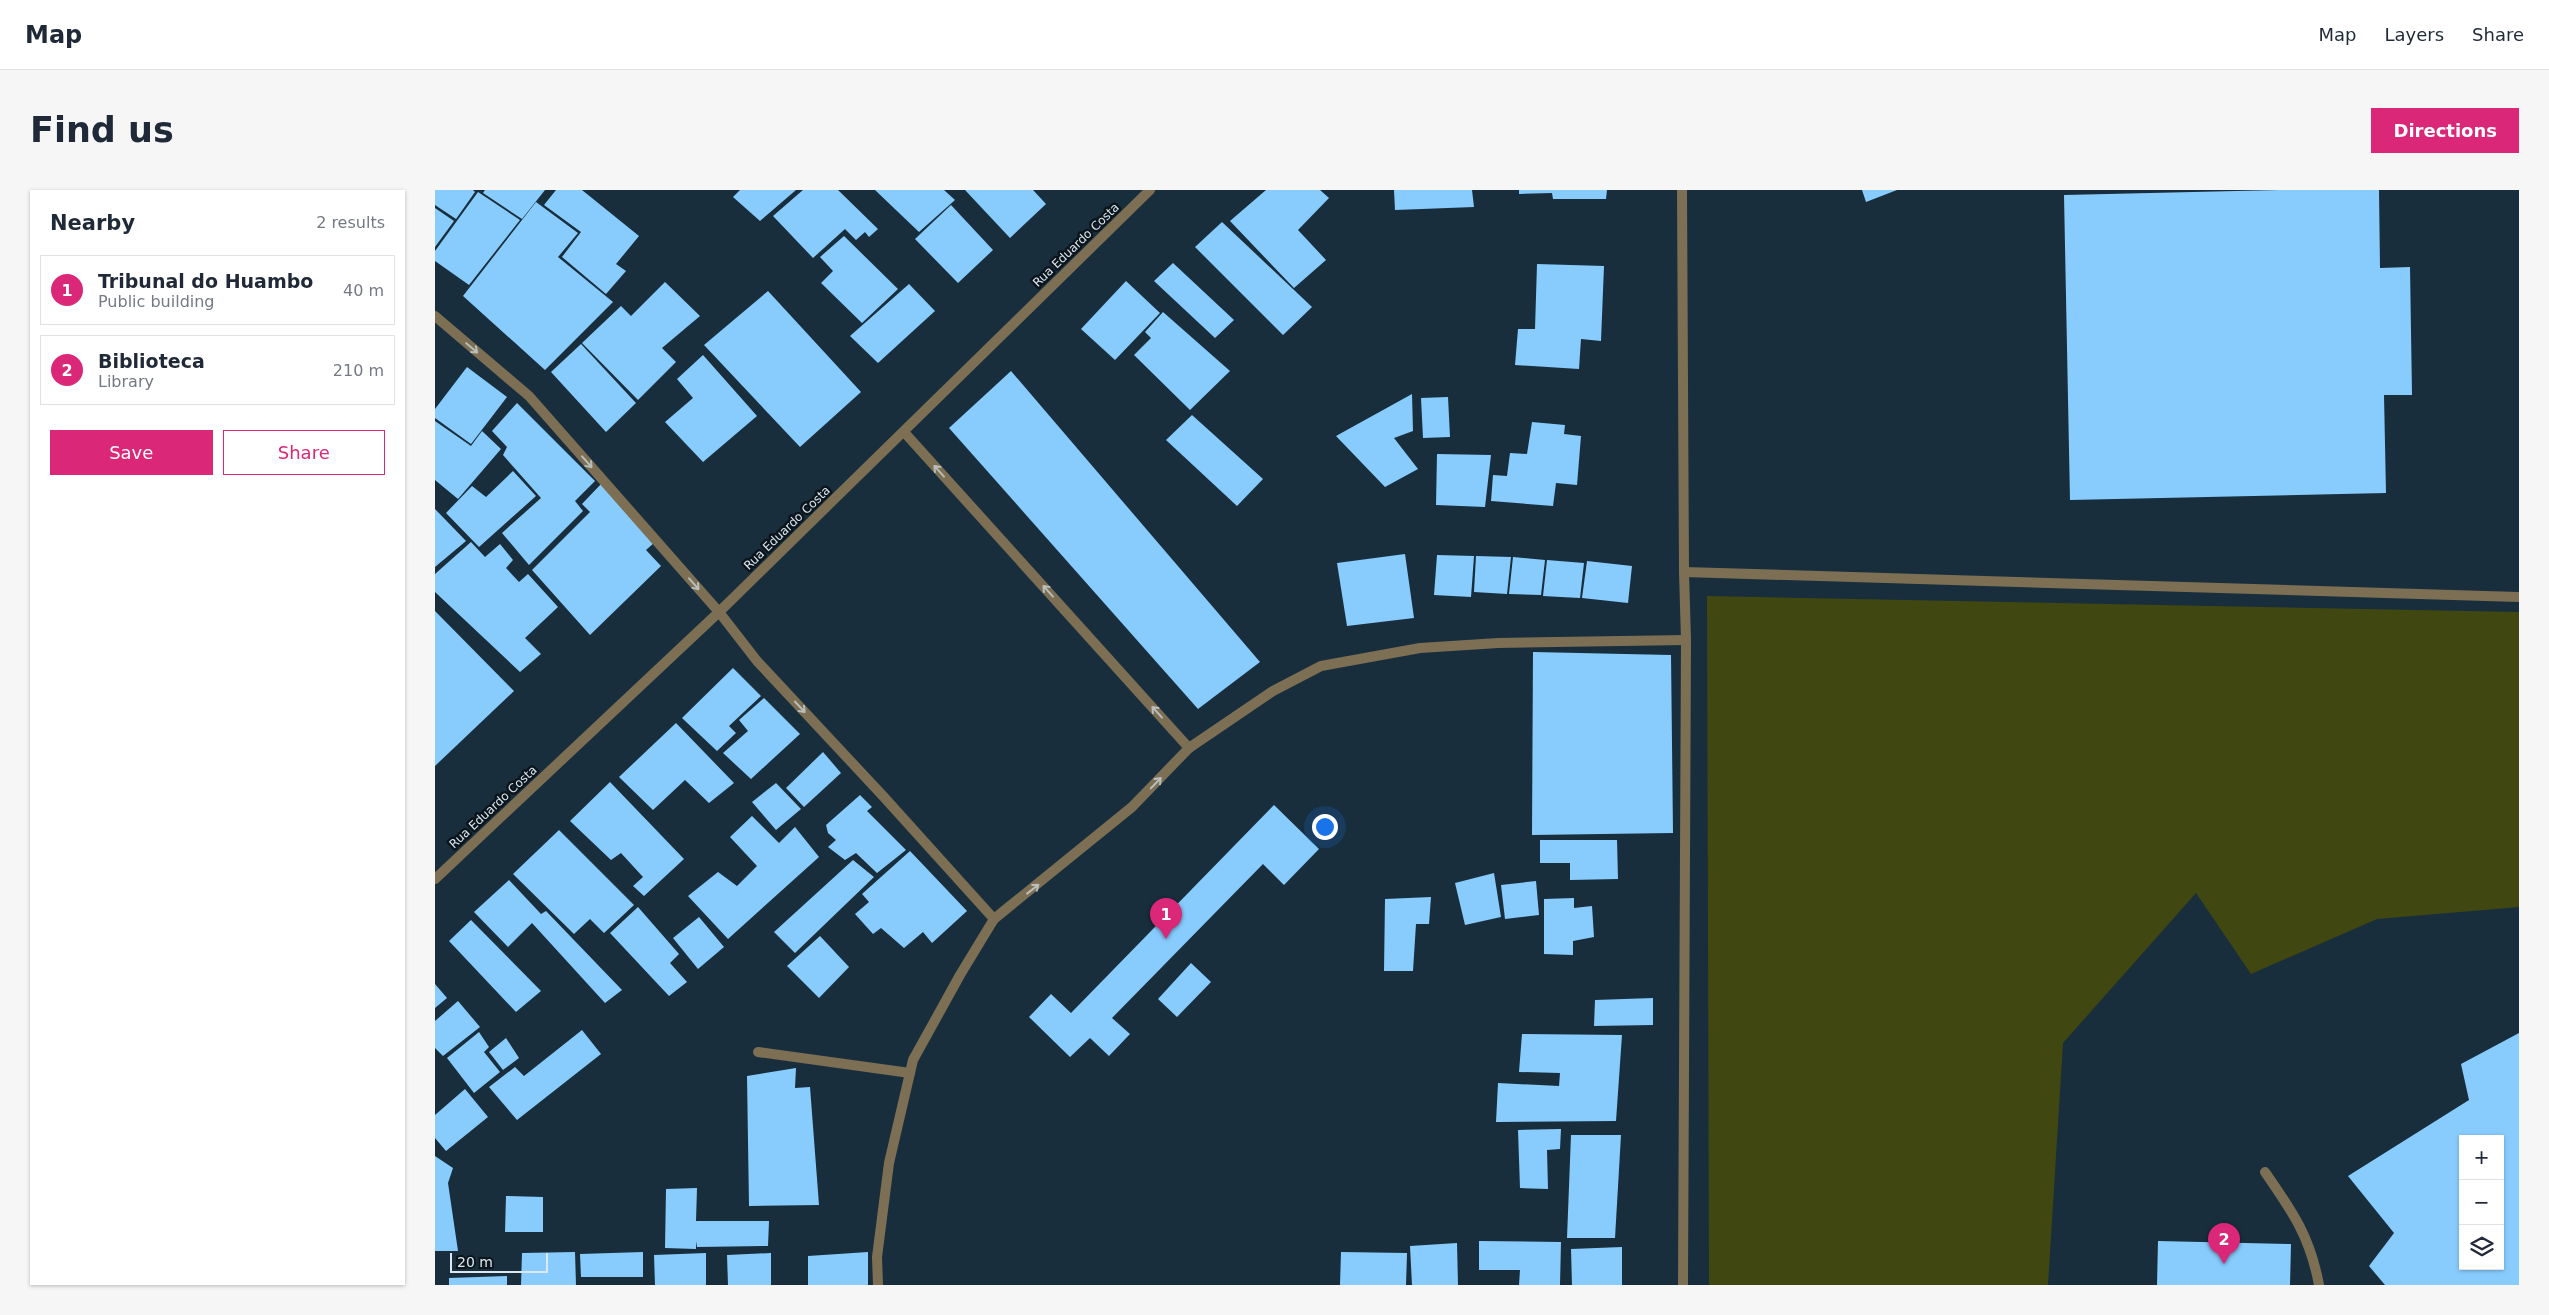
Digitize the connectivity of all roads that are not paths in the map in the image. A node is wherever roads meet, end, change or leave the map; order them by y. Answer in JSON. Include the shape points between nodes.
{"nodes":[{"id":1,"x":1150,"y":190,"type":"edge"},
{"id":2,"x":1683,"y":190,"type":"edge"},
{"id":3,"x":435,"y":316,"type":"edge"},
{"id":4,"x":904,"y":432,"type":"junction"},
{"id":5,"x":1683,"y":572,"type":"junction"},
{"id":6,"x":2519,"y":597,"type":"edge"},
{"id":7,"x":719,"y":612,"type":"junction"},
{"id":8,"x":1686,"y":640,"type":"junction"},
{"id":9,"x":1189,"y":748,"type":"junction"},
{"id":10,"x":435,"y":879,"type":"edge"},
{"id":11,"x":994,"y":919,"type":"junction"},
{"id":12,"x":758,"y":1052,"type":"dead end"},
{"id":13,"x":910,"y":1073,"type":"junction"},
{"id":14,"x":2265,"y":1172,"type":"dead end"},
{"id":15,"x":878,"y":1285,"type":"edge"},
{"id":16,"x":1683,"y":1285,"type":"edge"},
{"id":17,"x":2319,"y":1285,"type":"edge"}],
"edges":[{"from":1,"to":4,"type":"street","name":"Rua Eduardo Costa"},
{"from":2,"to":5,"type":"street"},
{"from":3,"to":7,"type":"street","one_way":true,"via":[[529,396]]},
{"from":4,"to":7,"type":"street","name":"Rua Eduardo Costa"},
{"from":9,"to":4,"type":"street","one_way":true},
{"from":5,"to":6,"type":"street"},
{"from":5,"to":8,"type":"street"},
{"from":7,"to":10,"type":"street","name":"Rua Eduardo Costa"},
{"from":7,"to":11,"type":"street","one_way":true,"via":[[757,661]]},
{"from":8,"to":9,"type":"street","via":[[1498,642],[1420,648],[1321,666],[1273,691]]},
{"from":8,"to":16,"type":"street"},
{"from":11,"to":9,"type":"street","one_way":true,"via":[[1132,807]]},
{"from":11,"to":13,"type":"street","via":[[918,1052]]},
{"from":12,"to":13,"type":"street"},
{"from":13,"to":15,"type":"street","via":[[889,1162],[877,1257]]},
{"from":14,"to":17,"type":"street","via":[[2293,1212],[2313,1255]]}]}
